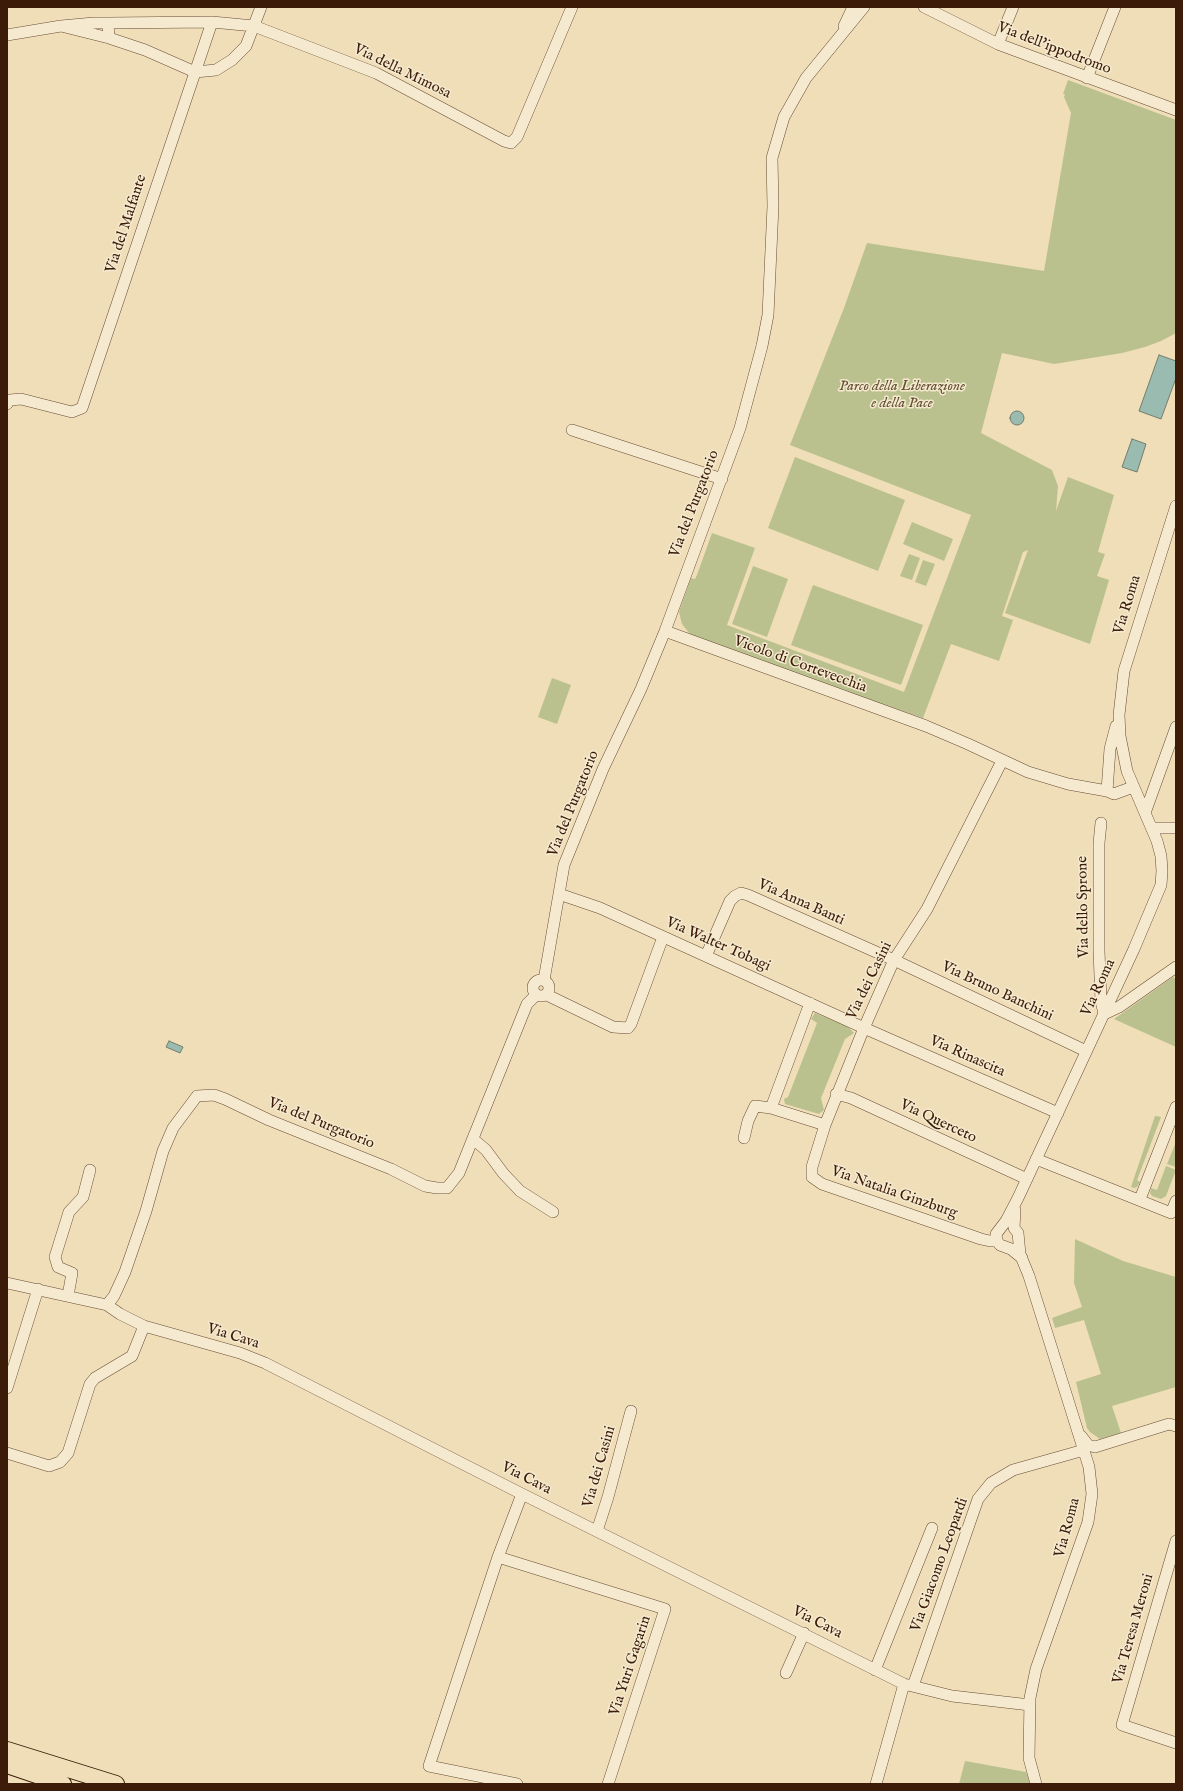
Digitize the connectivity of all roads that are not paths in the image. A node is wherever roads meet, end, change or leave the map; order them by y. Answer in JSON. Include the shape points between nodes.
{"nodes":[{"id":1,"x":262,"y":7,"type":"edge"},
{"id":2,"x":572,"y":7,"type":"edge"},
{"id":3,"x":869,"y":7,"type":"edge"},
{"id":4,"x":924,"y":7,"type":"edge"},
{"id":5,"x":1013,"y":7,"type":"edge"},
{"id":6,"x":1115,"y":7,"type":"edge"},
{"id":7,"x":858,"y":10,"type":"edge"},
{"id":8,"x":212,"y":22,"type":"junction"},
{"id":9,"x":108,"y":23,"type":"junction"},
{"id":10,"x":60,"y":26,"type":"junction"},
{"id":11,"x":254,"y":26,"type":"junction"},
{"id":12,"x":7,"y":35,"type":"edge"},
{"id":13,"x":109,"y":38,"type":"junction"},
{"id":14,"x":998,"y":44,"type":"junction"},
{"id":15,"x":196,"y":72,"type":"junction"},
{"id":16,"x":1087,"y":78,"type":"junction"},
{"id":17,"x":1176,"y":110,"type":"edge"},
{"id":18,"x":7,"y":404,"type":"edge"},
{"id":19,"x":572,"y":430,"type":"dead end"},
{"id":20,"x":722,"y":479,"type":"junction"},
{"id":21,"x":1176,"y":506,"type":"edge"},
{"id":22,"x":1171,"y":538,"type":"edge"},
{"id":23,"x":665,"y":631,"type":"junction"},
{"id":24,"x":1119,"y":715,"type":"junction"},
{"id":25,"x":1176,"y":727,"type":"edge"},
{"id":26,"x":1002,"y":761,"type":"junction"},
{"id":27,"x":1133,"y":787,"type":"junction"},
{"id":28,"x":1107,"y":791,"type":"junction"},
{"id":29,"x":1145,"y":813,"type":"junction"},
{"id":30,"x":1101,"y":823,"type":"dead end"},
{"id":31,"x":1152,"y":828,"type":"junction"},
{"id":32,"x":1176,"y":828,"type":"edge"},
{"id":33,"x":559,"y":894,"type":"junction"},
{"id":34,"x":663,"y":936,"type":"junction"},
{"id":35,"x":706,"y":956,"type":"junction"},
{"id":36,"x":894,"y":960,"type":"junction"},
{"id":37,"x":1176,"y":967,"type":"edge"},
{"id":38,"x":542,"y":995,"type":"junction"},
{"id":39,"x":810,"y":1004,"type":"junction"},
{"id":40,"x":1104,"y":1014,"type":"junction"},
{"id":41,"x":864,"y":1028,"type":"junction"},
{"id":42,"x":1086,"y":1052,"type":"junction"},
{"id":43,"x":836,"y":1094,"type":"junction"},
{"id":44,"x":1176,"y":1107,"type":"edge"},
{"id":45,"x":771,"y":1108,"type":"junction"},
{"id":46,"x":1058,"y":1113,"type":"junction"},
{"id":47,"x":825,"y":1125,"type":"junction"},
{"id":48,"x":744,"y":1138,"type":"dead end"},
{"id":49,"x":473,"y":1139,"type":"junction"},
{"id":50,"x":1036,"y":1159,"type":"junction"},
{"id":51,"x":90,"y":1170,"type":"dead end"},
{"id":52,"x":1027,"y":1179,"type":"junction"},
{"id":53,"x":1018,"y":1198,"type":"junction"},
{"id":54,"x":1140,"y":1199,"type":"junction"},
{"id":55,"x":1176,"y":1201,"type":"edge"},
{"id":56,"x":553,"y":1212,"type":"dead end"},
{"id":57,"x":1002,"y":1227,"type":"junction"},
{"id":58,"x":1014,"y":1228,"type":"junction"},
{"id":59,"x":1018,"y":1240,"type":"junction"},
{"id":60,"x":997,"y":1241,"type":"junction"},
{"id":61,"x":1008,"y":1248,"type":"junction"},
{"id":62,"x":1022,"y":1258,"type":"junction"},
{"id":63,"x":7,"y":1283,"type":"edge"},
{"id":64,"x":38,"y":1289,"type":"junction"},
{"id":65,"x":68,"y":1296,"type":"junction"},
{"id":66,"x":107,"y":1305,"type":"junction"},
{"id":67,"x":144,"y":1326,"type":"junction"},
{"id":68,"x":7,"y":1388,"type":"edge"},
{"id":69,"x":631,"y":1411,"type":"dead end"},
{"id":70,"x":1176,"y":1426,"type":"edge"},
{"id":71,"x":1089,"y":1449,"type":"junction"},
{"id":72,"x":7,"y":1453,"type":"edge"},
{"id":73,"x":522,"y":1494,"type":"junction"},
{"id":74,"x":932,"y":1528,"type":"dead end"},
{"id":75,"x":597,"y":1531,"type":"junction"},
{"id":76,"x":1176,"y":1541,"type":"edge"},
{"id":77,"x":498,"y":1557,"type":"junction"},
{"id":78,"x":1172,"y":1569,"type":"edge"},
{"id":79,"x":804,"y":1633,"type":"junction"},
{"id":80,"x":875,"y":1670,"type":"junction"},
{"id":81,"x":786,"y":1673,"type":"dead end"},
{"id":82,"x":908,"y":1685,"type":"junction"},
{"id":83,"x":1030,"y":1705,"type":"junction"},
{"id":84,"x":1176,"y":1743,"type":"edge"},
{"id":85,"x":7,"y":1750,"type":"edge"},
{"id":86,"x":7,"y":1765,"type":"edge"},
{"id":87,"x":63,"y":1784,"type":"edge"},
{"id":88,"x":116,"y":1784,"type":"edge"},
{"id":89,"x":517,"y":1784,"type":"edge"},
{"id":90,"x":608,"y":1784,"type":"edge"},
{"id":91,"x":876,"y":1784,"type":"edge"},
{"id":92,"x":1036,"y":1784,"type":"edge"}],
"edges":[{"from":1,"to":11,"type":"street"},
{"from":2,"to":11,"type":"street","name":"Via della Mimosa","via":[[517,137],[511,143],[376,73]]},
{"from":3,"to":7,"type":"street","name":"Via del Purgatorio"},
{"from":4,"to":14,"type":"street","name":"Via dell'ippodromo"},
{"from":5,"to":14,"type":"street"},
{"from":6,"to":16,"type":"street"},
{"from":7,"to":20,"type":"street","name":"Via del Purgatorio","via":[[806,78],[784,117],[772,158],[773,206],[768,314],[740,428]]},
{"from":8,"to":9,"type":"street","name":"Via della Mimosa"},
{"from":8,"to":11,"type":"street","name":"Via della Mimosa"},
{"from":8,"to":15,"type":"street","name":"Via del Malfante"},
{"from":9,"to":10,"type":"street","name":"Via della Mimosa"},
{"from":9,"to":13,"type":"street"},
{"from":10,"to":12,"type":"street","name":"Via della Mimosa"},
{"from":10,"to":13,"type":"street"},
{"from":11,"to":15,"type":"street","via":[[246,46],[232,60],[216,70]]},
{"from":13,"to":15,"type":"street"},
{"from":14,"to":16,"type":"street","name":"Via dell'ippodromo"},
{"from":15,"to":18,"type":"street","name":"Via del Malfante","via":[[82,408],[72,412],[21,399],[10,400]]},
{"from":16,"to":17,"type":"street","name":"Via dell'ippodromo"},
{"from":19,"to":20,"type":"street"},
{"from":20,"to":23,"type":"street","name":"Via del Purgatorio"},
{"from":21,"to":22,"type":"street","name":"Via Roma"},
{"from":22,"to":24,"type":"street","name":"Via Roma","via":[[1124,671]]},
{"from":23,"to":26,"type":"street","name":"Vicolo di Cortevecchia","via":[[926,726]]},
{"from":23,"to":33,"type":"street","name":"Via del Purgatorio","via":[[564,865]]},
{"from":24,"to":27,"type":"street","name":"Via Roma","via":[[1123,755]]},
{"from":24,"to":28,"type":"street","name":"Via Roma","via":[[1110,749]]},
{"from":25,"to":29,"type":"street"},
{"from":26,"to":28,"type":"street","via":[[1068,784]]},
{"from":26,"to":36,"type":"street","name":"Via dei Casini","via":[[927,909]]},
{"from":27,"to":28,"type":"street","via":[[1114,794]]},
{"from":27,"to":29,"type":"street","name":"Via Roma"},
{"from":29,"to":31,"type":"street","name":"Via Roma"},
{"from":30,"to":40,"type":"street","name":"Via dello Sprone","via":[[1100,1001]]},
{"from":31,"to":32,"type":"street"},
{"from":31,"to":40,"type":"street","name":"Via Roma","via":[[1161,856],[1161,885]]},
{"from":33,"to":34,"type":"street","name":"Via Walter Tobagi","via":[[600,908]]},
{"from":33,"to":38,"type":"street","name":"Via del Purgatorio","via":[[544,980],[535,983],[533,991]]},
{"from":34,"to":35,"type":"street","name":"Via Walter Tobagi"},
{"from":34,"to":38,"type":"street","via":[[628,1028],[613,1027]]},
{"from":35,"to":36,"type":"street","name":"Via Anna Banti","via":[[730,901],[740,893]]},
{"from":35,"to":39,"type":"street","name":"Via Walter Tobagi"},
{"from":36,"to":41,"type":"street","name":"Via dei Casini"},
{"from":36,"to":42,"type":"street","name":"Via Bruno Banchini"},
{"from":37,"to":40,"type":"street","via":[[1119,1007]]},
{"from":38,"to":49,"type":"street","name":"Via del Purgatorio","via":[[527,1004]]},
{"from":39,"to":41,"type":"street","name":"Via Walter Tobagi"},
{"from":39,"to":45,"type":"street"},
{"from":40,"to":42,"type":"street","name":"Via Roma"},
{"from":41,"to":43,"type":"street","name":"Via dei Casini"},
{"from":41,"to":46,"type":"street","name":"Via Rinascita"},
{"from":42,"to":46,"type":"street","name":"Via Roma"},
{"from":43,"to":47,"type":"street","name":"Via dei Casini"},
{"from":43,"to":52,"type":"street","name":"Via Querceto","via":[[851,1098]]},
{"from":44,"to":54,"type":"street"},
{"from":45,"to":47,"type":"street"},
{"from":45,"to":48,"type":"street","via":[[754,1106]]},
{"from":46,"to":50,"type":"street","name":"Via Roma"},
{"from":47,"to":60,"type":"street","name":"Via Natalia Ginzburg","via":[[812,1168],[812,1177],[822,1184],[981,1239]]},
{"from":49,"to":56,"type":"street","via":[[486,1150],[520,1191]]},
{"from":49,"to":66,"type":"street","name":"Via del Purgatorio","via":[[454,1181],[447,1188],[437,1188],[425,1186],[391,1169],[269,1120],[225,1099],[205,1094],[197,1096],[173,1128],[163,1151],[125,1272]]},
{"from":50,"to":52,"type":"street","name":"Via Roma"},
{"from":50,"to":54,"type":"street"},
{"from":51,"to":65,"type":"street","via":[[83,1197],[69,1212],[55,1257],[58,1267],[72,1273]]},
{"from":52,"to":53,"type":"street","name":"Via Roma"},
{"from":53,"to":57,"type":"street","name":"Via Roma"},
{"from":53,"to":58,"type":"street","name":"Via Roma"},
{"from":54,"to":55,"type":"street","via":[[1172,1213]]},
{"from":57,"to":58,"type":"street"},
{"from":57,"to":60,"type":"street","name":"Via Roma","via":[[996,1234]]},
{"from":58,"to":59,"type":"street","name":"Via Roma","via":[[1018,1233]]},
{"from":59,"to":61,"type":"street"},
{"from":59,"to":62,"type":"street","name":"Via Roma"},
{"from":60,"to":61,"type":"street","via":[[1002,1247]]},
{"from":61,"to":62,"type":"street"},
{"from":62,"to":71,"type":"street","name":"Via Roma","via":[[1078,1431]]},
{"from":63,"to":64,"type":"street","name":"Via Cava"},
{"from":64,"to":65,"type":"street","name":"Via Cava"},
{"from":64,"to":68,"type":"street"},
{"from":65,"to":66,"type":"street","name":"Via Cava"},
{"from":66,"to":67,"type":"street","name":"Via Cava"},
{"from":67,"to":72,"type":"street","via":[[132,1356],[95,1378],[90,1384],[68,1453],[60,1462],[49,1466]]},
{"from":67,"to":73,"type":"street","name":"Via Cava","via":[[265,1362]]},
{"from":69,"to":75,"type":"street","name":"Via dei Casini"},
{"from":70,"to":71,"type":"street","name":"Via Giacomo Leopardi","via":[[1169,1424]]},
{"from":71,"to":82,"type":"street","name":"Via Giacomo Leopardi","via":[[1012,1470],[991,1483],[978,1499]]},
{"from":71,"to":83,"type":"street","name":"Via Roma","via":[[1092,1494],[1088,1522],[1036,1669]]},
{"from":73,"to":75,"type":"street","name":"Via Cava"},
{"from":73,"to":77,"type":"street"},
{"from":74,"to":80,"type":"street"},
{"from":75,"to":79,"type":"street","name":"Via Cava"},
{"from":76,"to":78,"type":"street","name":"Via Teresa Meroni"},
{"from":77,"to":89,"type":"street","via":[[429,1766]]},
{"from":77,"to":90,"type":"street","name":"Via Yuri Gagarin","via":[[665,1609]]},
{"from":78,"to":84,"type":"street","name":"Via Teresa Meroni","via":[[1122,1725]]},
{"from":79,"to":80,"type":"street","name":"Via Cava"},
{"from":79,"to":81,"type":"street"},
{"from":80,"to":82,"type":"street","name":"Via Cava"},
{"from":82,"to":83,"type":"street","name":"Via Cava","via":[[974,1700]]},
{"from":82,"to":91,"type":"street","name":"Via Giacomo Leopardi"},
{"from":83,"to":92,"type":"street","name":"Via Roma","via":[[1029,1758]]},
{"from":85,"to":88,"type":"highway"},
{"from":86,"to":87,"type":"highway"}]}
